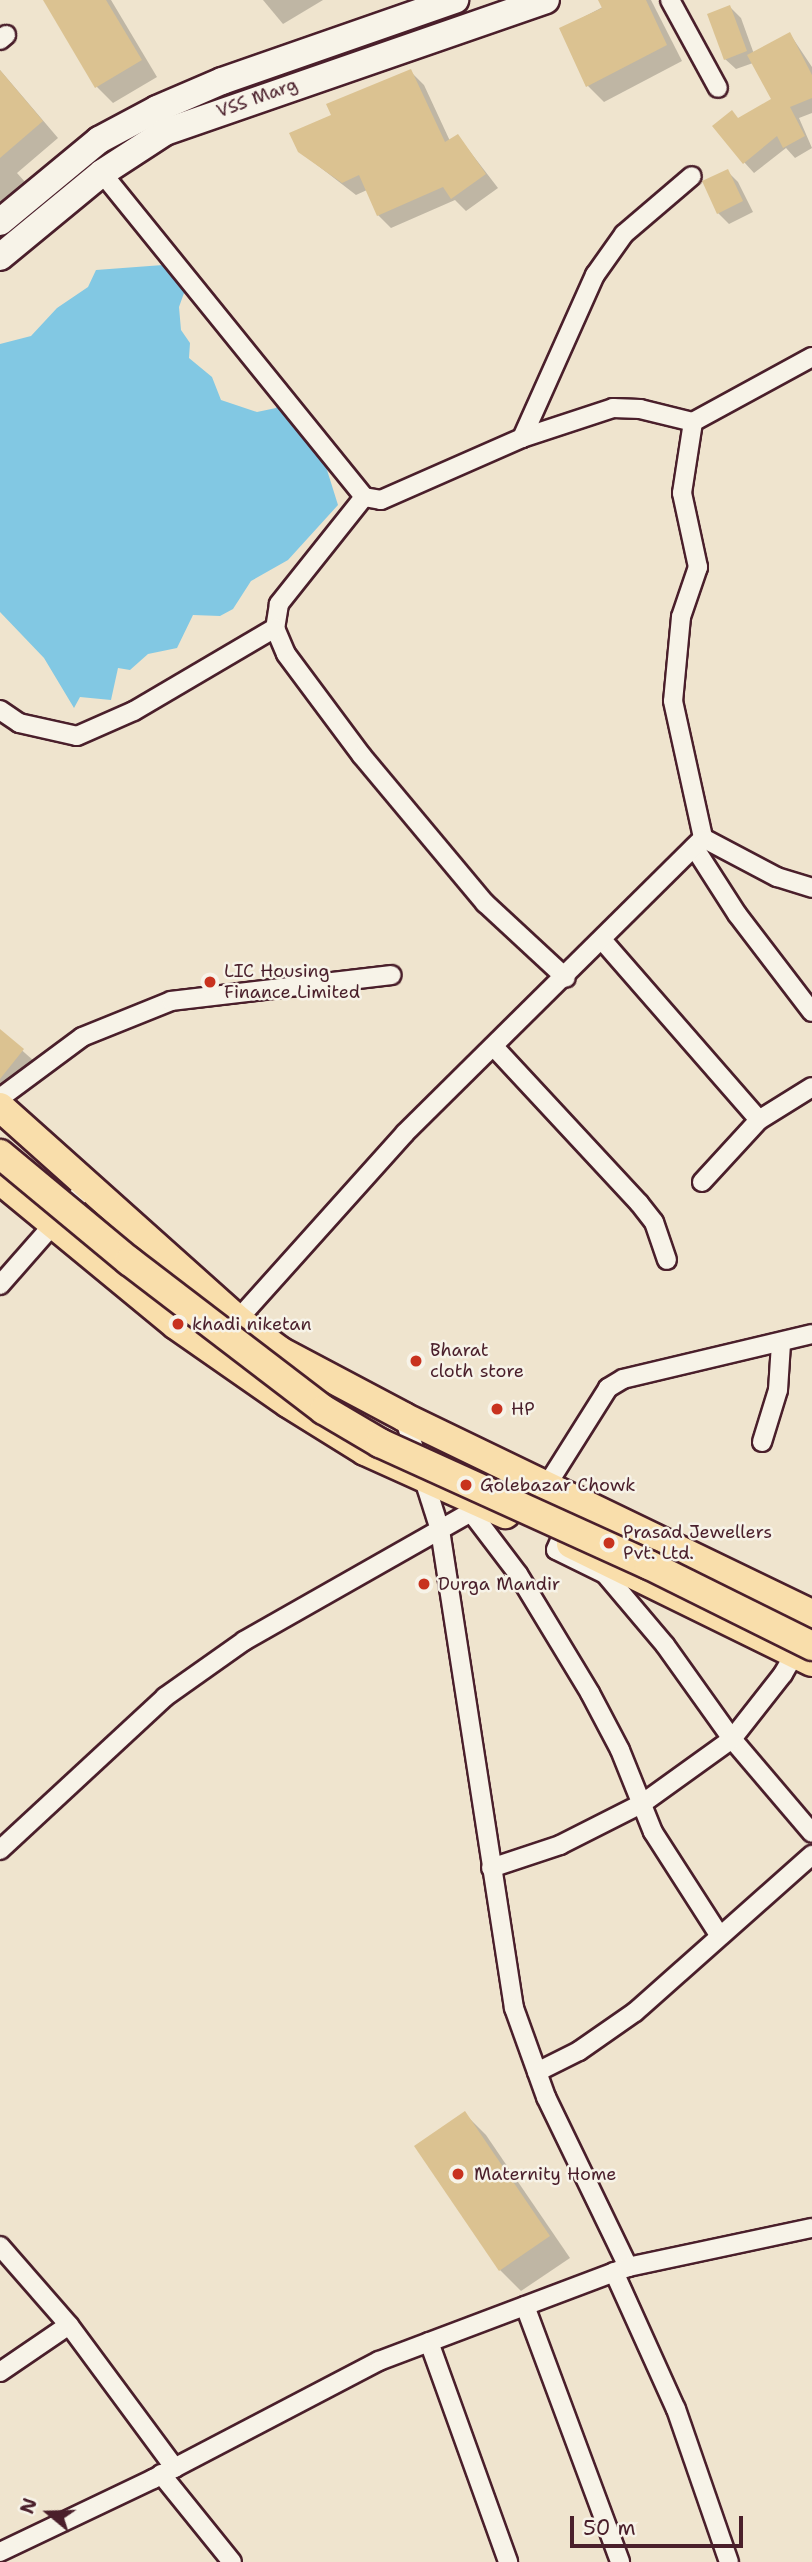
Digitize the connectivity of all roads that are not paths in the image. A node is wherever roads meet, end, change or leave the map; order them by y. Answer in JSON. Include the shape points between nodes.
{"nodes":[{"id":1,"x":456,"y":0,"type":"edge"},
{"id":2,"x":546,"y":0,"type":"edge"},
{"id":3,"x":670,"y":0,"type":"edge"},
{"id":4,"x":718,"y":88,"type":"dead end"},
{"id":5,"x":161,"y":120,"type":"junction"},
{"id":6,"x":102,"y":173,"type":"junction"},
{"id":7,"x":692,"y":176,"type":"dead end"},
{"id":8,"x":0,"y":222,"type":"edge"},
{"id":9,"x":0,"y":257,"type":"edge"},
{"id":10,"x":812,"y":357,"type":"edge"},
{"id":11,"x":693,"y":422,"type":"junction"},
{"id":12,"x":522,"y":438,"type":"junction"},
{"id":13,"x":364,"y":497,"type":"junction"},
{"id":14,"x":275,"y":628,"type":"junction"},
{"id":15,"x":0,"y":710,"type":"edge"},
{"id":16,"x":699,"y":842,"type":"junction"},
{"id":17,"x":812,"y":888,"type":"edge"},
{"id":18,"x":603,"y":941,"type":"junction"},
{"id":19,"x":391,"y":975,"type":"dead end"},
{"id":20,"x":566,"y":978,"type":"junction"},
{"id":21,"x":812,"y":1012,"type":"edge"},
{"id":22,"x":495,"y":1048,"type":"junction"},
{"id":23,"x":812,"y":1087,"type":"edge"},
{"id":24,"x":0,"y":1098,"type":"edge"},
{"id":25,"x":0,"y":1107,"type":"edge"},
{"id":26,"x":759,"y":1120,"type":"junction"},
{"id":27,"x":0,"y":1154,"type":"edge"},
{"id":28,"x":0,"y":1180,"type":"edge"},
{"id":29,"x":702,"y":1182,"type":"dead end"},
{"id":30,"x":88,"y":1185,"type":"junction"},
{"id":31,"x":51,"y":1225,"type":"junction"},
{"id":32,"x":667,"y":1261,"type":"dead end"},
{"id":33,"x":0,"y":1285,"type":"edge"},
{"id":34,"x":238,"y":1320,"type":"junction"},
{"id":35,"x":812,"y":1334,"type":"edge"},
{"id":36,"x":781,"y":1343,"type":"junction"},
{"id":37,"x":210,"y":1350,"type":"junction"},
{"id":38,"x":404,"y":1418,"type":"junction"},
{"id":39,"x":762,"y":1442,"type":"dead end"},
{"id":40,"x":521,"y":1475,"type":"junction"},
{"id":41,"x":424,"y":1480,"type":"junction"},
{"id":42,"x":547,"y":1485,"type":"junction"},
{"id":43,"x":577,"y":1500,"type":"junction"},
{"id":44,"x":477,"y":1508,"type":"junction"},
{"id":45,"x":440,"y":1530,"type":"junction"},
{"id":46,"x":561,"y":1539,"type":"junction"},
{"id":47,"x":812,"y":1614,"type":"edge"},
{"id":48,"x":812,"y":1624,"type":"edge"},
{"id":49,"x":806,"y":1654,"type":"edge"},
{"id":50,"x":732,"y":1739,"type":"junction"},
{"id":51,"x":643,"y":1803,"type":"junction"},
{"id":52,"x":812,"y":1833,"type":"edge"},
{"id":53,"x":0,"y":1850,"type":"edge"},
{"id":54,"x":812,"y":1856,"type":"edge"},
{"id":55,"x":491,"y":1868,"type":"junction"},
{"id":56,"x":719,"y":1935,"type":"junction"},
{"id":57,"x":537,"y":2072,"type":"junction"},
{"id":58,"x":812,"y":2228,"type":"edge"},
{"id":59,"x":0,"y":2246,"type":"edge"},
{"id":60,"x":621,"y":2270,"type":"junction"},
{"id":61,"x":525,"y":2306,"type":"junction"},
{"id":62,"x":68,"y":2325,"type":"junction"},
{"id":63,"x":429,"y":2342,"type":"junction"},
{"id":64,"x":0,"y":2372,"type":"edge"},
{"id":65,"x":168,"y":2471,"type":"junction"},
{"id":66,"x":0,"y":2552,"type":"edge"},
{"id":67,"x":232,"y":2562,"type":"edge"},
{"id":68,"x":508,"y":2562,"type":"edge"},
{"id":69,"x":620,"y":2562,"type":"edge"},
{"id":70,"x":729,"y":2562,"type":"edge"}],
"edges":[{"from":1,"to":5,"type":"main road","via":[[222,81]]},
{"from":2,"to":5,"type":"main road","name":"VSS Marg","via":[[240,103]]},
{"from":3,"to":4,"type":"street"},
{"from":5,"to":6,"type":"main road","name":"VSS Marg"},
{"from":5,"to":8,"type":"main road","via":[[89,147]]},
{"from":6,"to":9,"type":"main road","name":"VSS Marg"},
{"from":6,"to":13,"type":"street"},
{"from":7,"to":12,"type":"street","via":[[624,234],[595,275]]},
{"from":10,"to":11,"type":"street"},
{"from":11,"to":12,"type":"street","via":[[640,409],[613,408]]},
{"from":11,"to":16,"type":"street","via":[[682,493],[698,567],[681,617],[673,701]]},
{"from":12,"to":13,"type":"street","via":[[381,500]]},
{"from":13,"to":14,"type":"street","via":[[279,604]]},
{"from":14,"to":15,"type":"street","via":[[134,711],[77,736],[19,723]]},
{"from":14,"to":20,"type":"street","via":[[286,654],[380,777],[485,903]]},
{"from":16,"to":17,"type":"street"},
{"from":16,"to":18,"type":"street"},
{"from":16,"to":21,"type":"street","via":[[737,914]]},
{"from":18,"to":20,"type":"street"},
{"from":18,"to":26,"type":"street"},
{"from":19,"to":24,"type":"street","via":[[171,1001],[82,1037]]},
{"from":20,"to":22,"type":"street"},
{"from":22,"to":32,"type":"street","via":[[647,1212]]},
{"from":22,"to":34,"type":"street","via":[[405,1133]]},
{"from":23,"to":26,"type":"street"},
{"from":25,"to":30,"type":"main road"},
{"from":26,"to":29,"type":"street"},
{"from":27,"to":49,"type":"main road","bridge":true,"via":[[129,1261],[324,1410],[380,1443],[649,1564]]},
{"from":28,"to":31,"type":"main road"},
{"from":30,"to":31,"type":"street"},
{"from":30,"to":34,"type":"main road"},
{"from":31,"to":33,"type":"street"},
{"from":31,"to":37,"type":"main road"},
{"from":34,"to":37,"type":"street"},
{"from":34,"to":38,"type":"main road","via":[[308,1367]]},
{"from":35,"to":36,"type":"street"},
{"from":36,"to":39,"type":"street","via":[[778,1390]]},
{"from":36,"to":42,"type":"street","via":[[623,1379],[608,1388]]},
{"from":37,"to":41,"type":"main road","via":[[327,1427]]},
{"from":38,"to":40,"type":"main road"},
{"from":38,"to":41,"type":"street"},
{"from":40,"to":42,"type":"main road"},
{"from":40,"to":44,"type":"street"},
{"from":41,"to":44,"type":"main road"},
{"from":41,"to":45,"type":"street"},
{"from":42,"to":43,"type":"main road"},
{"from":43,"to":46,"type":"street"},
{"from":43,"to":47,"type":"main road"},
{"from":44,"to":45,"type":"street"},
{"from":44,"to":46,"type":"main road"},
{"from":44,"to":51,"type":"street","via":[[590,1693]]},
{"from":45,"to":53,"type":"street","via":[[244,1641],[166,1696]]},
{"from":45,"to":55,"type":"street"},
{"from":46,"to":49,"type":"main road"},
{"from":46,"to":50,"type":"street","via":[[556,1549],[605,1574],[665,1645]]},
{"from":48,"to":49,"type":"street"},
{"from":49,"to":50,"type":"street"},
{"from":50,"to":51,"type":"street"},
{"from":50,"to":52,"type":"street"},
{"from":51,"to":55,"type":"street","via":[[560,1844]]},
{"from":51,"to":56,"type":"street","via":[[653,1832]]},
{"from":54,"to":56,"type":"street"},
{"from":55,"to":57,"type":"street","via":[[514,2008]]},
{"from":56,"to":57,"type":"street","via":[[635,2012],[579,2051]]},
{"from":57,"to":60,"type":"street"},
{"from":58,"to":60,"type":"street"},
{"from":59,"to":62,"type":"street"},
{"from":60,"to":61,"type":"street"},
{"from":60,"to":70,"type":"street"},
{"from":61,"to":63,"type":"street"},
{"from":61,"to":69,"type":"street"},
{"from":62,"to":64,"type":"street"},
{"from":62,"to":65,"type":"street"},
{"from":63,"to":65,"type":"street","via":[[379,2361]]},
{"from":63,"to":68,"type":"street"},
{"from":65,"to":66,"type":"street"},
{"from":65,"to":67,"type":"street"}]}
